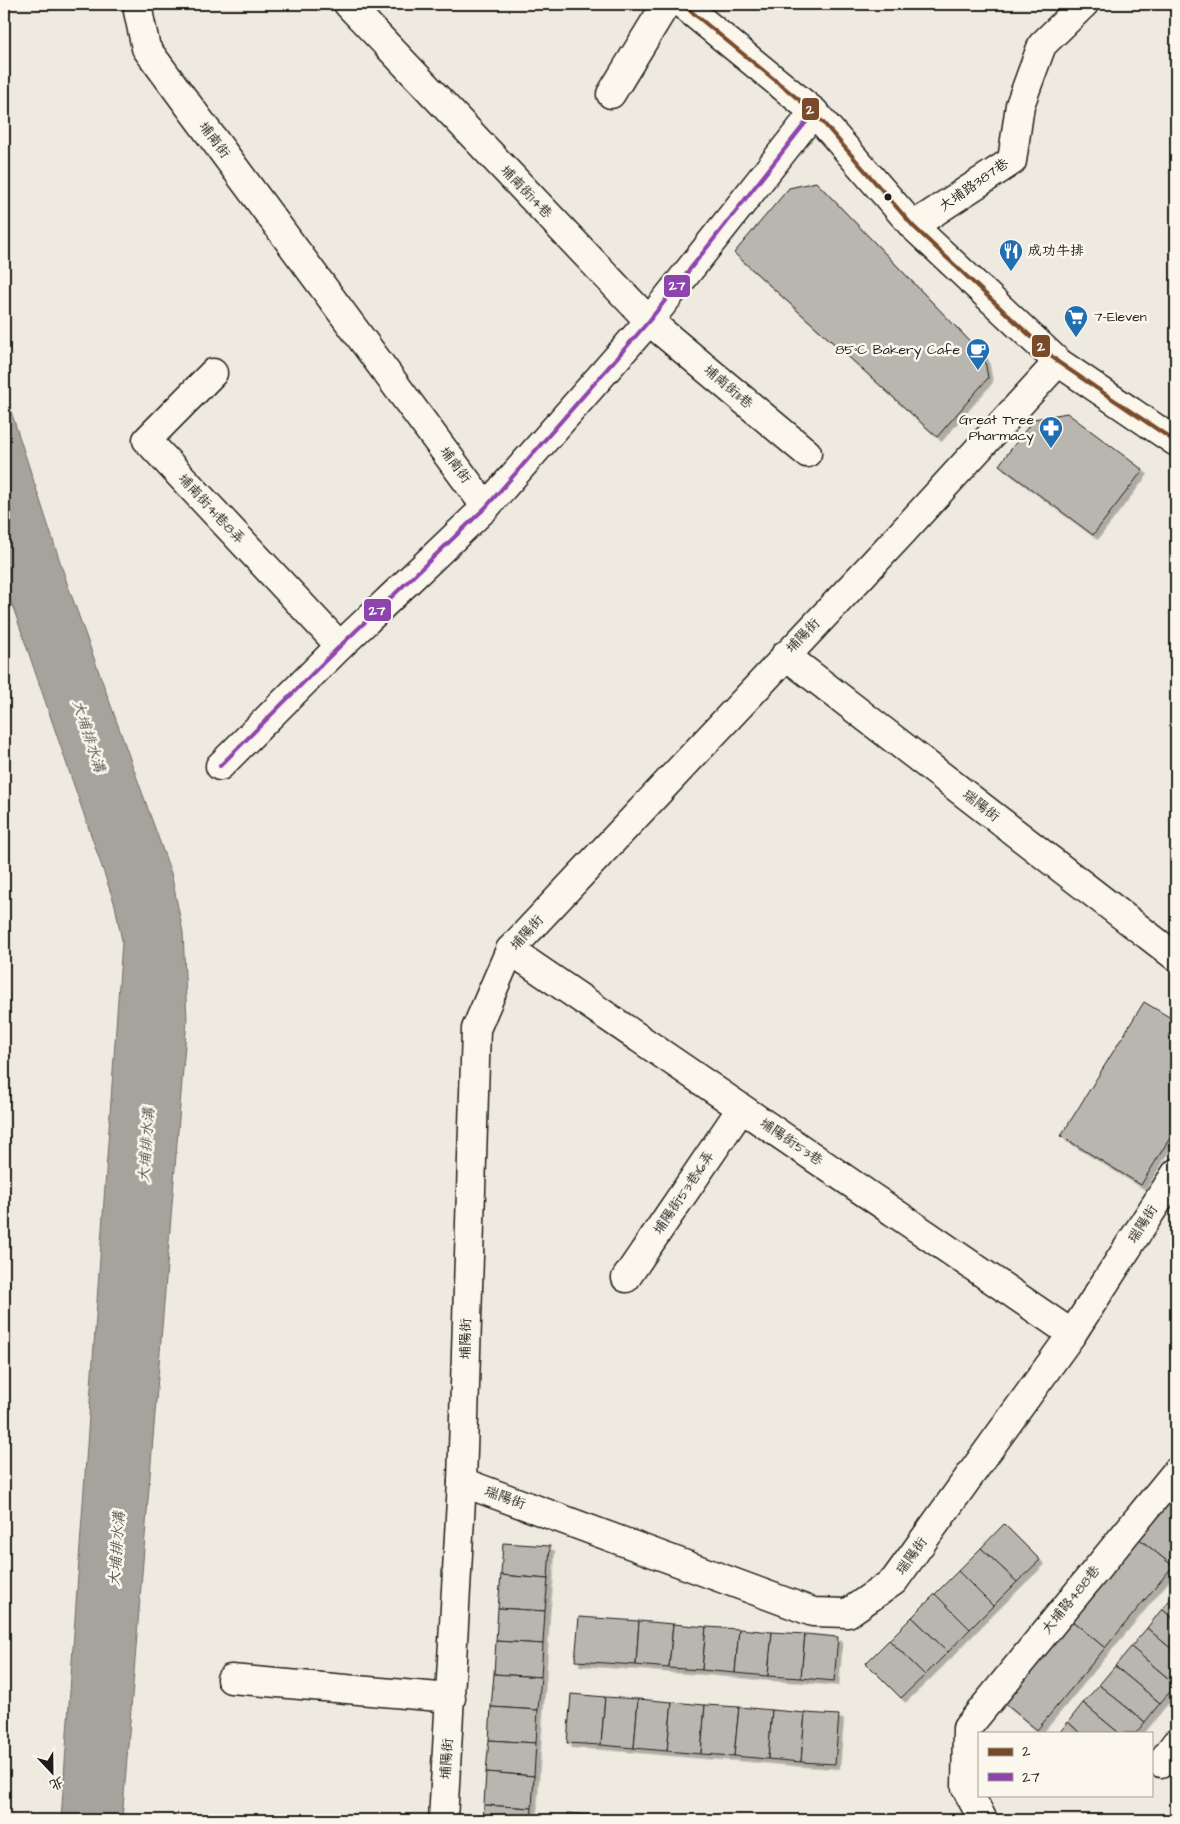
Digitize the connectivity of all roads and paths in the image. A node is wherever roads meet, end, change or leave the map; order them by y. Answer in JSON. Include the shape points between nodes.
{"nodes":[{"id":1,"x":348,"y":4,"type":"edge"},
{"id":2,"x":666,"y":4,"type":"edge"},
{"id":3,"x":682,"y":4,"type":"edge"},
{"id":4,"x":1084,"y":4,"type":"edge"},
{"id":5,"x":133,"y":6,"type":"edge"},
{"id":6,"x":611,"y":94,"type":"dead end"},
{"id":7,"x":814,"y":112,"type":"junction"},
{"id":8,"x":914,"y":226,"type":"junction"},
{"id":9,"x":649,"y":322,"type":"junction"},
{"id":10,"x":1058,"y":362,"type":"junction"},
{"id":11,"x":213,"y":374,"type":"dead end"},
{"id":12,"x":1176,"y":442,"type":"edge"},
{"id":13,"x":807,"y":453,"type":"dead end"},
{"id":14,"x":486,"y":507,"type":"junction"},
{"id":15,"x":340,"y":646,"type":"junction"},
{"id":16,"x":785,"y":655,"type":"junction"},
{"id":17,"x":220,"y":766,"type":"dead end"},
{"id":18,"x":510,"y":950,"type":"junction"},
{"id":19,"x":1176,"y":957,"type":"edge"},
{"id":20,"x":741,"y":1109,"type":"junction"},
{"id":21,"x":1175,"y":1177,"type":"edge"},
{"id":22,"x":626,"y":1278,"type":"dead end"},
{"id":23,"x":1072,"y":1334,"type":"junction"},
{"id":24,"x":1176,"y":1472,"type":"edge"},
{"id":25,"x":462,"y":1482,"type":"junction"},
{"id":26,"x":231,"y":1679,"type":"dead end"},
{"id":27,"x":451,"y":1698,"type":"junction"},
{"id":28,"x":443,"y":1820,"type":"edge"},
{"id":29,"x":984,"y":1820,"type":"edge"}],
"edges":[{"from":1,"to":9,"type":"street","name":"埔南街14巷"},
{"from":2,"to":6,"type":"street"},
{"from":3,"to":7,"type":"street"},
{"from":4,"to":8,"type":"street","name":"大埔路387巷","via":[[1042,45],[1020,105],[1012,161]]},
{"from":5,"to":14,"type":"street","name":"埔南街","via":[[146,48]]},
{"from":7,"to":8,"type":"street"},
{"from":7,"to":9,"type":"street"},
{"from":8,"to":10,"type":"street"},
{"from":9,"to":13,"type":"street","name":"埔南街11巷"},
{"from":9,"to":14,"type":"street"},
{"from":10,"to":12,"type":"street"},
{"from":10,"to":16,"type":"street","name":"埔陽街"},
{"from":11,"to":15,"type":"street","name":"埔南街41巷8弄","via":[[147,440]]},
{"from":14,"to":15,"type":"street"},
{"from":15,"to":17,"type":"street"},
{"from":16,"to":18,"type":"street","name":"埔陽街"},
{"from":16,"to":19,"type":"street","name":"瑞陽街"},
{"from":18,"to":20,"type":"street","name":"埔陽街53巷"},
{"from":18,"to":25,"type":"street","name":"埔陽街","via":[[476,1029]]},
{"from":20,"to":22,"type":"street","name":"埔陽街53巷16弄"},
{"from":20,"to":23,"type":"street","name":"埔陽街53巷"},
{"from":21,"to":23,"type":"street","name":"瑞陽街"},
{"from":23,"to":25,"type":"street","name":"瑞陽街","via":[[894,1581],[848,1612],[813,1612]]},
{"from":24,"to":29,"type":"street","name":"大埔路488巷","via":[[967,1728],[966,1788]]},
{"from":25,"to":27,"type":"street","name":"埔陽街"},
{"from":26,"to":27,"type":"street"},
{"from":27,"to":28,"type":"street","name":"埔陽街"}]}
